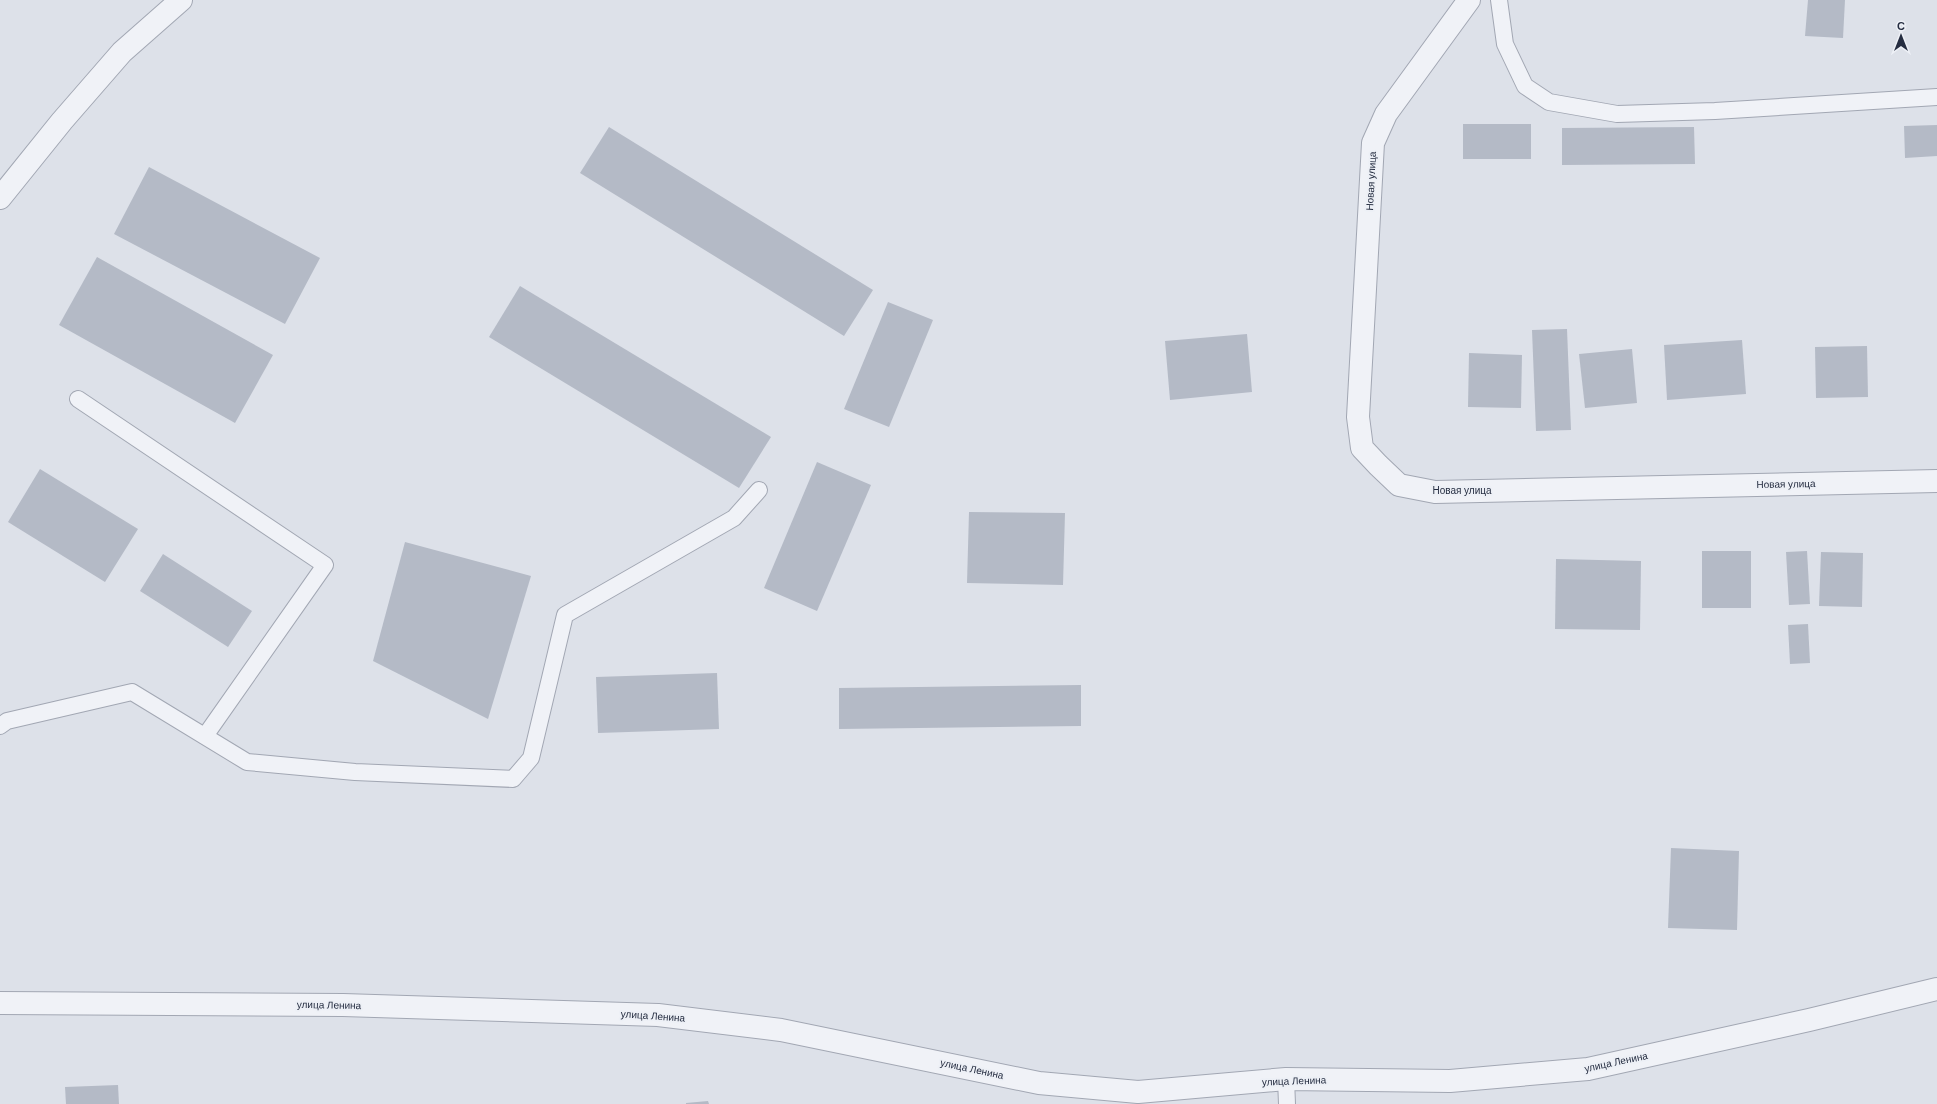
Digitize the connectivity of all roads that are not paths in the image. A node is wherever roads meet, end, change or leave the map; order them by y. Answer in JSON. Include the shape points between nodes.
{"nodes":[{"id":1,"x":181,"y":0,"type":"edge"},
{"id":2,"x":1469,"y":0,"type":"edge"},
{"id":3,"x":1499,"y":0,"type":"edge"},
{"id":4,"x":1937,"y":97,"type":"edge"},
{"id":5,"x":0,"y":198,"type":"edge"},
{"id":6,"x":78,"y":399,"type":"dead end"},
{"id":7,"x":1937,"y":481,"type":"edge"},
{"id":8,"x":759,"y":490,"type":"dead end"},
{"id":9,"x":2,"y":720,"type":"edge"},
{"id":10,"x":205,"y":736,"type":"junction"},
{"id":11,"x":1937,"y":989,"type":"edge"},
{"id":12,"x":0,"y":1003,"type":"edge"},
{"id":13,"x":1286,"y":1079,"type":"junction"},
{"id":14,"x":1287,"y":1104,"type":"edge"}],
"edges":[{"from":1,"to":5,"type":"street","via":[[122,52],[62,120]]},
{"from":2,"to":7,"type":"street","name":"Новая улица","via":[[1386,114],[1374,143],[1358,417],[1362,448],[1378,465],[1399,484],[1435,492]]},
{"from":3,"to":4,"type":"lane","via":[[1505,44],[1525,86],[1550,102],[1617,114]]},
{"from":6,"to":10,"type":"lane","via":[[325,565]]},
{"from":8,"to":10,"type":"lane","via":[[734,518],[565,615],[531,758],[512,779],[355,772],[248,762]]},
{"from":9,"to":10,"type":"lane","via":[[132,692]]},
{"from":11,"to":13,"type":"street","name":"улица Ленина","via":[[1588,1069],[1450,1081]]},
{"from":12,"to":13,"type":"street","name":"улица Ленина","via":[[343,1005],[658,1015],[780,1030],[1039,1083],[1138,1092]]},
{"from":13,"to":14,"type":"lane"}]}
